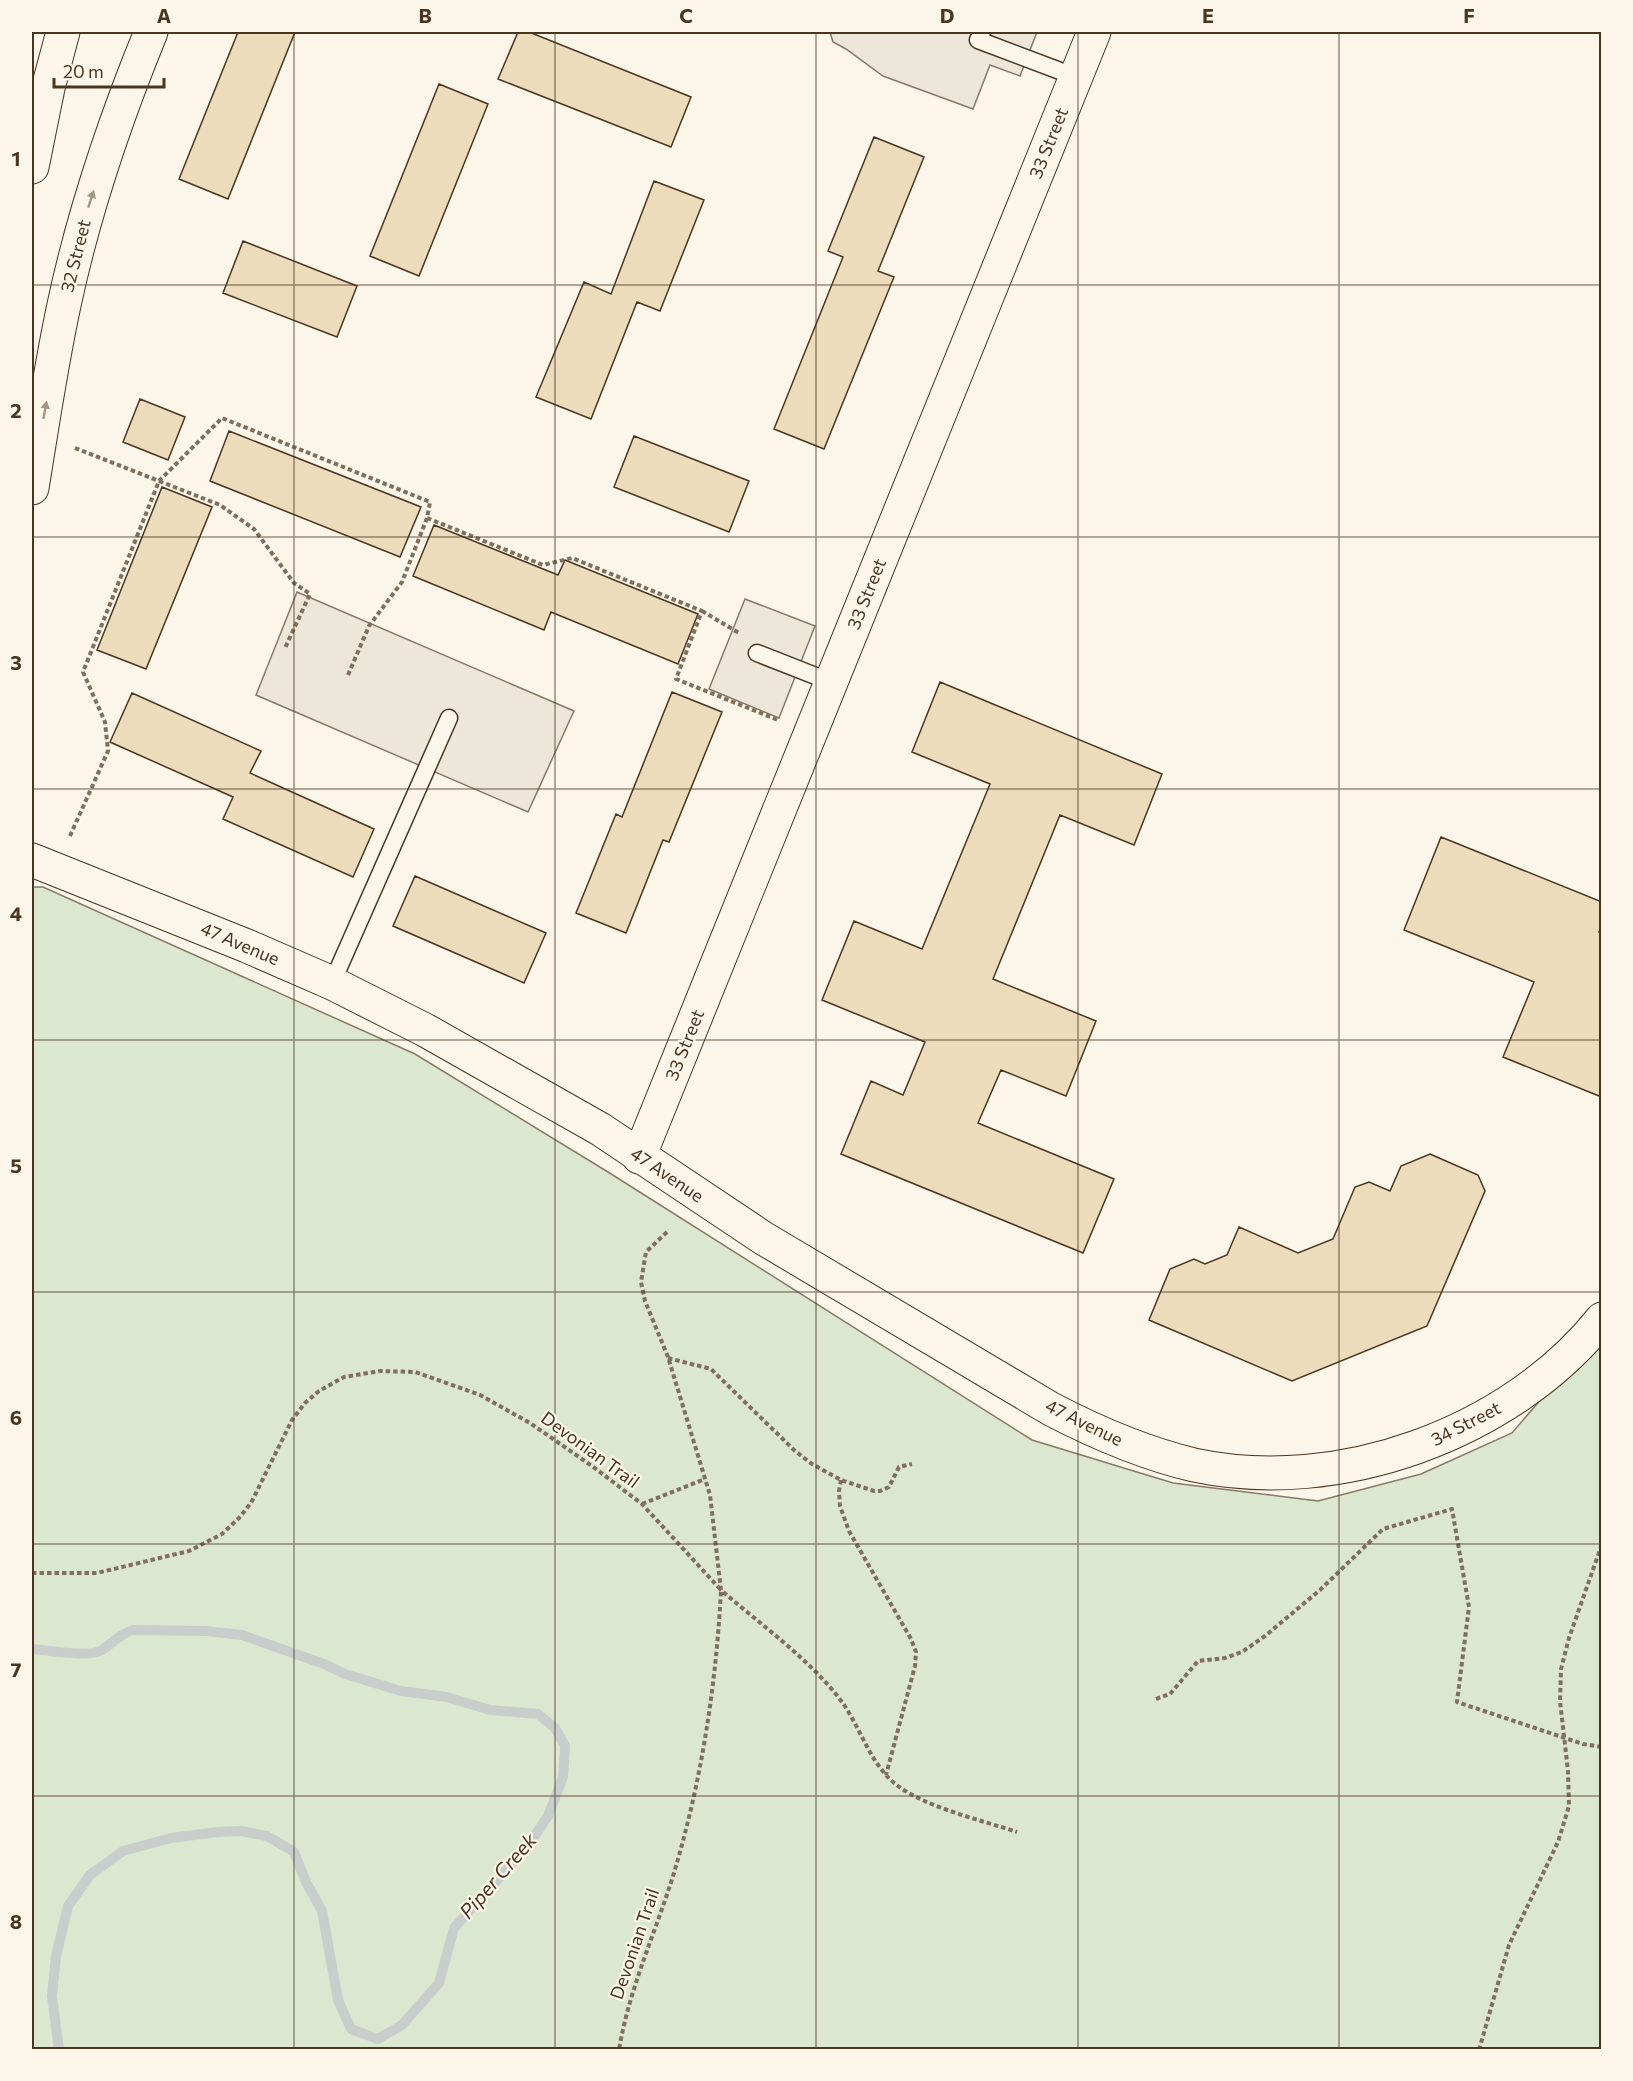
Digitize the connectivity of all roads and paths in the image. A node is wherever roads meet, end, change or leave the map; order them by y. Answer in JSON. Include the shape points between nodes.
{"nodes":[{"id":1,"x":63,"y":32,"type":"edge"},
{"id":2,"x":150,"y":32,"type":"edge"},
{"id":3,"x":982,"y":32,"type":"edge"},
{"id":4,"x":1094,"y":32,"type":"edge"},
{"id":5,"x":1076,"y":77,"type":"junction"},
{"id":6,"x":32,"y":167,"type":"edge"},
{"id":7,"x":71,"y":447,"type":"dead end"},
{"id":8,"x":159,"y":481,"type":"junction"},
{"id":9,"x":32,"y":488,"type":"edge"},
{"id":10,"x":427,"y":518,"type":"junction"},
{"id":11,"x":702,"y":611,"type":"junction"},
{"id":12,"x":285,"y":648,"type":"dead end"},
{"id":13,"x":757,"y":653,"type":"joint"},
{"id":14,"x":348,"y":675,"type":"dead end"},
{"id":15,"x":831,"y":682,"type":"junction"},
{"id":16,"x":449,"y":718,"type":"dead end"},
{"id":17,"x":781,"y":722,"type":"dead end"},
{"id":18,"x":70,"y":836,"type":"dead end"},
{"id":19,"x":32,"y":860,"type":"edge"},
{"id":20,"x":332,"y":983,"type":"junction"},
{"id":21,"x":639,"y":1157,"type":"junction"},
{"id":22,"x":667,"y":1232,"type":"dead end"},
{"id":23,"x":1602,"y":1319,"type":"edge"},
{"id":24,"x":668,"y":1357,"type":"junction"},
{"id":25,"x":912,"y":1464,"type":"dead end"},
{"id":26,"x":1301,"y":1471,"type":"joint"},
{"id":27,"x":705,"y":1479,"type":"junction"},
{"id":28,"x":842,"y":1480,"type":"junction"},
{"id":29,"x":642,"y":1504,"type":"junction"},
{"id":30,"x":1602,"y":1544,"type":"edge"},
{"id":31,"x":32,"y":1573,"type":"edge"},
{"id":32,"x":721,"y":1590,"type":"junction"},
{"id":33,"x":1156,"y":1699,"type":"dead end"},
{"id":34,"x":1564,"y":1738,"type":"junction"},
{"id":35,"x":1602,"y":1747,"type":"edge"},
{"id":36,"x":886,"y":1776,"type":"junction"},
{"id":37,"x":1017,"y":1832,"type":"dead end"},
{"id":38,"x":619,"y":2049,"type":"edge"},
{"id":39,"x":1479,"y":2049,"type":"edge"}],
"edges":[{"from":1,"to":6,"type":"street"},
{"from":9,"to":2,"type":"street","name":"32 Street","one_way":true,"via":[[64,304],[88,210],[114,126]]},
{"from":3,"to":5,"type":"lane","via":[[978,40]]},
{"from":4,"to":5,"type":"street","name":"33 Street"},
{"from":5,"to":15,"type":"street","name":"33 Street"},
{"from":7,"to":8,"type":"path"},
{"from":8,"to":10,"type":"path","via":[[222,418],[430,502]]},
{"from":8,"to":12,"type":"path","via":[[220,505],[254,529],[294,583],[310,594]]},
{"from":8,"to":18,"type":"path","via":[[83,672],[105,722],[108,751]]},
{"from":10,"to":11,"type":"path","via":[[543,565],[572,558]]},
{"from":10,"to":14,"type":"path","via":[[402,582],[369,626]]},
{"from":11,"to":13,"type":"path","via":[[736,630]]},
{"from":11,"to":17,"type":"path","via":[[676,679]]},
{"from":13,"to":15,"type":"lane"},
{"from":15,"to":21,"type":"street","name":"33 Street"},
{"from":16,"to":20,"type":"lane"},
{"from":19,"to":20,"type":"street","name":"47 Avenue"},
{"from":20,"to":21,"type":"street","name":"47 Avenue","via":[[511,1077],[600,1129]]},
{"from":21,"to":26,"type":"street","name":"47 Avenue","via":[[849,1290],[1098,1433],[1195,1465],[1247,1472]]},
{"from":22,"to":24,"type":"path","via":[[646,1252],[642,1282],[651,1320]]},
{"from":23,"to":26,"type":"street","name":"34 Street","via":[[1568,1357],[1530,1388],[1457,1432],[1375,1459]]},
{"from":24,"to":27,"type":"path"},
{"from":24,"to":28,"type":"path","via":[[711,1369],[795,1451]]},
{"from":25,"to":28,"type":"path","via":[[899,1467],[889,1487],[880,1491]]},
{"from":27,"to":29,"type":"path"},
{"from":27,"to":32,"type":"path","via":[[715,1526]]},
{"from":28,"to":36,"type":"path","via":[[840,1506],[849,1531],[911,1639],[915,1653],[912,1680]]},
{"from":29,"to":31,"type":"path","name":"Devonian Trail","via":[[530,1423],[480,1395],[414,1372],[380,1371],[344,1377],[304,1403],[251,1503],[222,1534],[189,1551],[97,1573]]},
{"from":29,"to":32,"type":"path","name":"Devonian Trail"},
{"from":30,"to":34,"type":"path","via":[[1561,1669]]},
{"from":32,"to":36,"type":"path","via":[[818,1673],[860,1729],[868,1750]]},
{"from":32,"to":38,"type":"path","name":"Devonian Trail","via":[[703,1753],[673,1876],[634,1986]]},
{"from":33,"to":34,"type":"path","via":[[1170,1694],[1198,1661],[1242,1652],[1265,1636],[1383,1529],[1452,1509],[1469,1607],[1457,1702]]},
{"from":34,"to":35,"type":"path"},
{"from":34,"to":39,"type":"path","via":[[1569,1806],[1558,1842],[1509,1945]]},
{"from":36,"to":37,"type":"path","via":[[915,1797]]}]}
